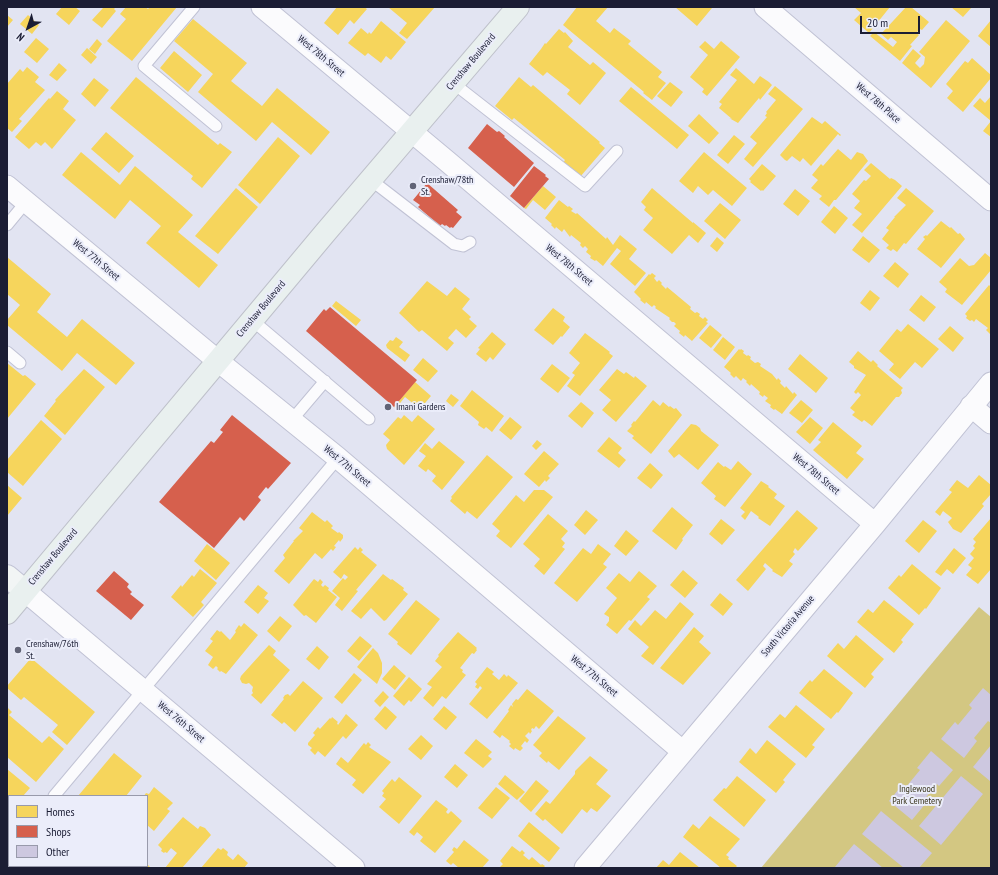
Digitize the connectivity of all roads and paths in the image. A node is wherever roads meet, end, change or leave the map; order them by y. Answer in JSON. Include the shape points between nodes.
{"nodes":[{"id":1,"x":194,"y":7,"type":"edge"},
{"id":2,"x":262,"y":7,"type":"edge"},
{"id":3,"x":518,"y":7,"type":"edge"},
{"id":4,"x":765,"y":7,"type":"edge"},
{"id":5,"x":454,"y":83,"type":"junction"},
{"id":6,"x":216,"y":126,"type":"dead end"},
{"id":7,"x":412,"y":132,"type":"junction"},
{"id":8,"x":617,"y":151,"type":"dead end"},
{"id":9,"x":371,"y":180,"type":"junction"},
{"id":10,"x":7,"y":186,"type":"edge"},
{"id":11,"x":991,"y":200,"type":"edge"},
{"id":12,"x":26,"y":202,"type":"junction"},
{"id":13,"x":7,"y":225,"type":"edge"},
{"id":14,"x":470,"y":242,"type":"dead end"},
{"id":15,"x":252,"y":320,"type":"junction"},
{"id":16,"x":7,"y":352,"type":"edge"},
{"id":17,"x":218,"y":361,"type":"junction"},
{"id":18,"x":20,"y":363,"type":"dead end"},
{"id":19,"x":325,"y":381,"type":"junction"},
{"id":20,"x":991,"y":383,"type":"edge"},
{"id":21,"x":971,"y":406,"type":"junction"},
{"id":22,"x":369,"y":419,"type":"dead end"},
{"id":23,"x":291,"y":421,"type":"junction"},
{"id":24,"x":991,"y":423,"type":"edge"},
{"id":25,"x":338,"y":458,"type":"junction"},
{"id":26,"x":874,"y":524,"type":"junction"},
{"id":27,"x":7,"y":576,"type":"edge"},
{"id":28,"x":25,"y":591,"type":"junction"},
{"id":29,"x":7,"y":613,"type":"edge"},
{"id":30,"x":143,"y":690,"type":"junction"},
{"id":31,"x":682,"y":751,"type":"junction"},
{"id":32,"x":55,"y":795,"type":"edge"},
{"id":33,"x":354,"y":868,"type":"edge"},
{"id":34,"x":585,"y":868,"type":"edge"}],
"edges":[{"from":1,"to":6,"type":"lane","via":[[144,66]]},
{"from":2,"to":7,"type":"street","name":"West 78th Street"},
{"from":3,"to":5,"type":"main road","name":"Crenshaw Boulevard"},
{"from":4,"to":11,"type":"street","name":"West 78th Place"},
{"from":5,"to":7,"type":"main road","name":"Crenshaw Boulevard"},
{"from":5,"to":8,"type":"lane","via":[[585,186]]},
{"from":7,"to":9,"type":"main road","name":"Crenshaw Boulevard"},
{"from":7,"to":26,"type":"street","name":"West 78th Street"},
{"from":9,"to":14,"type":"lane","via":[[454,244],[463,246]]},
{"from":9,"to":15,"type":"main road","name":"Crenshaw Boulevard"},
{"from":10,"to":12,"type":"street","name":"West 77th Street"},
{"from":12,"to":13,"type":"lane"},
{"from":12,"to":17,"type":"street","name":"West 77th Street"},
{"from":15,"to":17,"type":"main road","name":"Crenshaw Boulevard"},
{"from":15,"to":19,"type":"lane"},
{"from":16,"to":18,"type":"lane"},
{"from":17,"to":23,"type":"street","name":"West 77th Street"},
{"from":17,"to":28,"type":"main road","name":"Crenshaw Boulevard"},
{"from":19,"to":22,"type":"lane"},
{"from":19,"to":23,"type":"lane"},
{"from":20,"to":21,"type":"street","name":"South Victoria Avenue"},
{"from":21,"to":24,"type":"street"},
{"from":21,"to":26,"type":"street","name":"South Victoria Avenue"},
{"from":23,"to":25,"type":"street","name":"West 77th Street"},
{"from":25,"to":30,"type":"lane"},
{"from":25,"to":31,"type":"street","name":"West 77th Street"},
{"from":26,"to":31,"type":"street","name":"South Victoria Avenue"},
{"from":27,"to":28,"type":"street","name":"West 76th Street"},
{"from":28,"to":29,"type":"main road","name":"Crenshaw Boulevard"},
{"from":28,"to":30,"type":"street","name":"West 76th Street"},
{"from":30,"to":32,"type":"lane"},
{"from":30,"to":33,"type":"street","name":"West 76th Street"},
{"from":31,"to":34,"type":"street","name":"South Victoria Avenue"}]}
